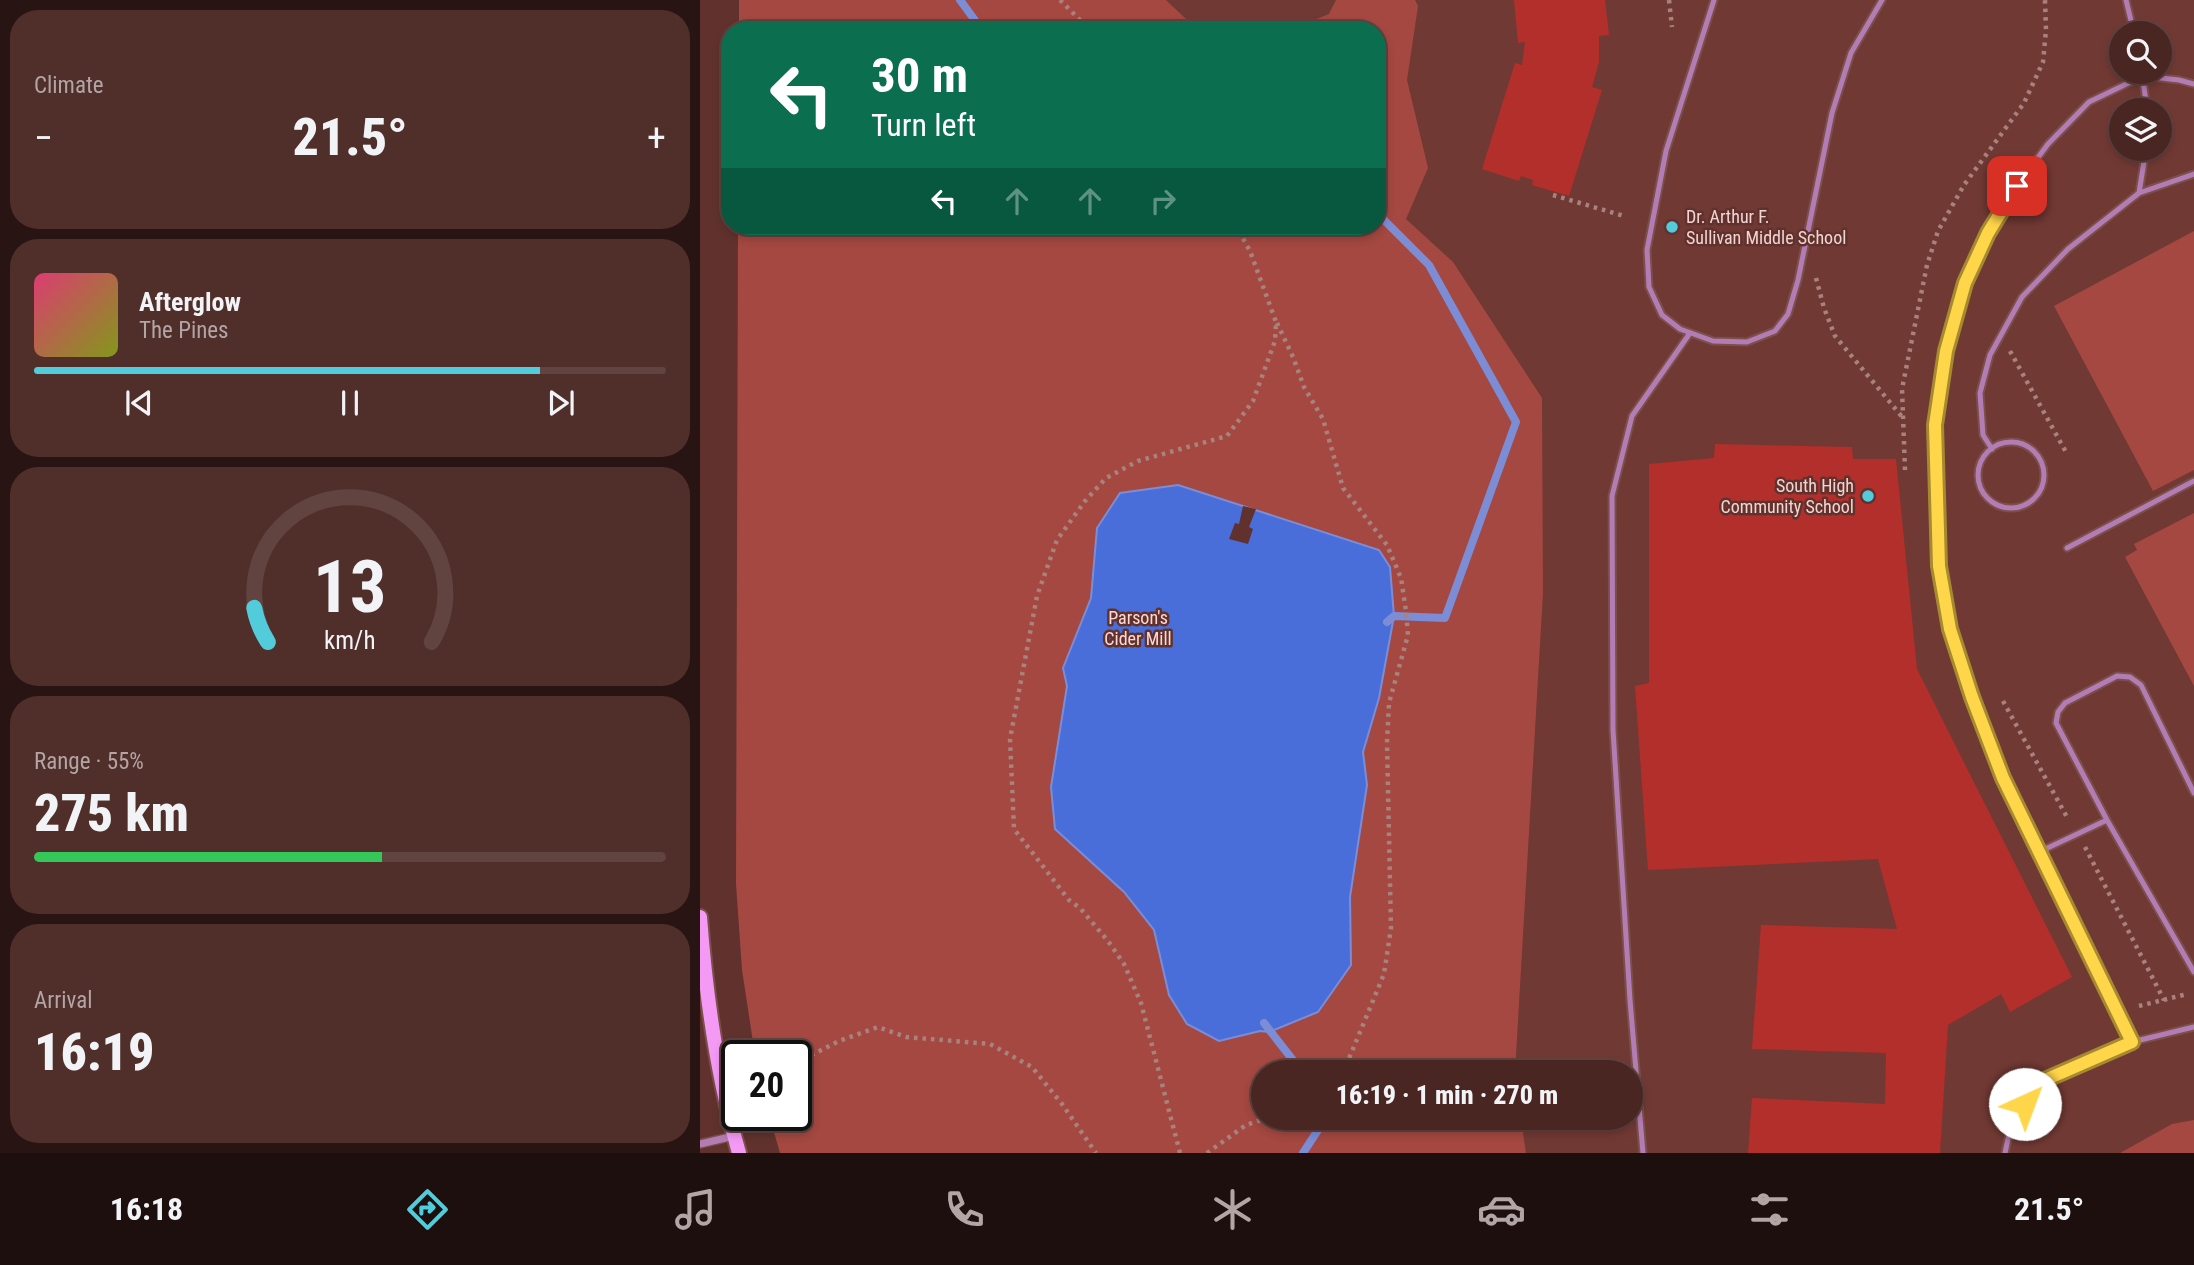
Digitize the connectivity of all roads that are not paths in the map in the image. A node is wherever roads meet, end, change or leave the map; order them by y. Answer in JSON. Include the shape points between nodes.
{"nodes":[{"id":1,"x":1714,"y":0,"type":"edge"},
{"id":2,"x":1882,"y":0,"type":"edge"},
{"id":3,"x":2126,"y":0,"type":"edge"},
{"id":4,"x":2131,"y":21,"type":"edge"},
{"id":5,"x":2172,"y":79,"type":"edge"},
{"id":6,"x":2124,"y":84,"type":"edge"},
{"id":7,"x":2194,"y":85,"type":"edge"},
{"id":8,"x":2144,"y":161,"type":"edge"},
{"id":9,"x":2194,"y":174,"type":"edge"},
{"id":10,"x":2139,"y":193,"type":"junction"},
{"id":11,"x":1690,"y":333,"type":"junction"},
{"id":12,"x":1992,"y":449,"type":"junction"},
{"id":13,"x":2194,"y":481,"type":"edge"},
{"id":14,"x":2067,"y":548,"type":"dead end"},
{"id":15,"x":2194,"y":793,"type":"edge"},
{"id":16,"x":2107,"y":820,"type":"junction"},
{"id":17,"x":2039,"y":852,"type":"junction"},
{"id":18,"x":700,"y":917,"type":"edge"},
{"id":19,"x":2194,"y":971,"type":"edge"},
{"id":20,"x":2194,"y":1027,"type":"edge"},
{"id":21,"x":2132,"y":1042,"type":"junction"},
{"id":22,"x":734,"y":1136,"type":"junction"},
{"id":23,"x":700,"y":1144,"type":"edge"},
{"id":24,"x":739,"y":1153,"type":"edge"},
{"id":25,"x":1643,"y":1153,"type":"edge"},
{"id":26,"x":2005,"y":1153,"type":"edge"}],
"edges":[{"from":1,"to":11,"type":"lane","via":[[1666,151],[1647,250],[1649,287],[1662,315]]},
{"from":2,"to":11,"type":"lane","via":[[1852,53],[1832,113],[1788,314],[1775,331],[1747,342],[1713,341]]},
{"from":3,"to":4,"type":"lane"},
{"from":5,"to":7,"type":"lane"},
{"from":6,"to":17,"type":"lane","via":[[2089,102],[2048,144],[1988,233],[1965,283],[1946,351],[1935,425],[1939,566],[1950,629],[2003,778]]},
{"from":8,"to":10,"type":"lane"},
{"from":9,"to":10,"type":"lane"},
{"from":10,"to":12,"type":"lane","via":[[2068,249],[2022,297],[1990,355],[1980,393],[1983,435]]},
{"from":11,"to":25,"type":"lane","via":[[1632,416],[1612,495],[1613,730]]},
{"from":12,"to":12,"type":"lane","via":[[1979,470],[1983,491],[2009,508],[2030,502],[2043,484],[2042,463],[2036,453],[2018,443]]},
{"from":13,"to":14,"type":"lane"},
{"from":15,"to":16,"type":"lane","via":[[2140,685],[2130,677],[2117,676],[2066,703],[2056,723]]},
{"from":16,"to":17,"type":"lane"},
{"from":16,"to":19,"type":"lane"},
{"from":17,"to":21,"type":"lane"},
{"from":18,"to":22,"type":"main road","via":[[711,1026]]},
{"from":20,"to":21,"type":"lane"},
{"from":21,"to":26,"type":"lane","via":[[2038,1083],[2011,1125]]},
{"from":22,"to":23,"type":"street"},
{"from":22,"to":24,"type":"main road"}]}
